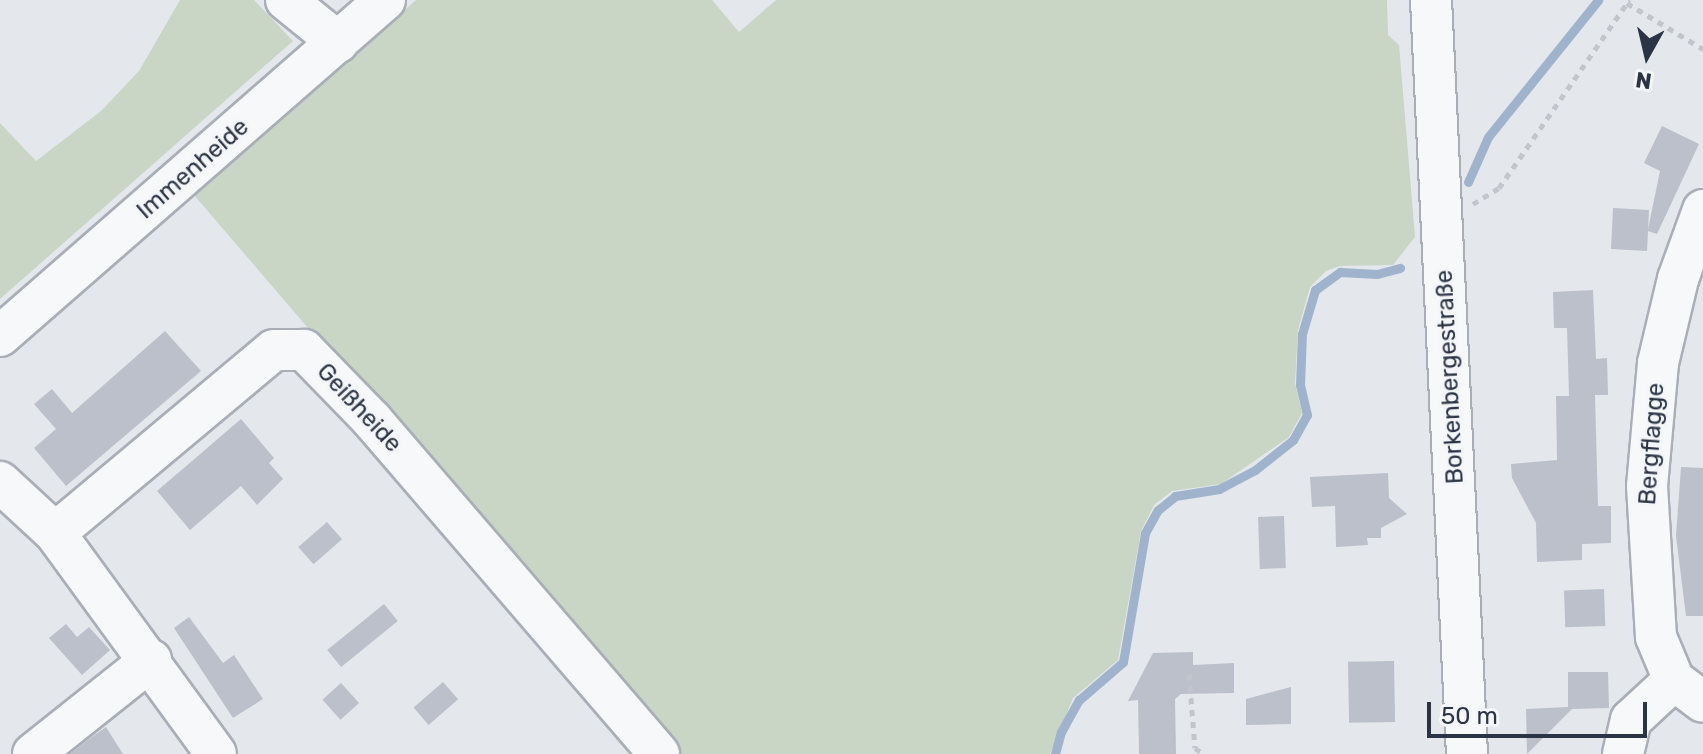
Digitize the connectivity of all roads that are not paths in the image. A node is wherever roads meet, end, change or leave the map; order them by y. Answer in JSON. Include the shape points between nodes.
{"nodes":[{"id":1,"x":286,"y":0,"type":"edge"},
{"id":2,"x":385,"y":0,"type":"edge"},
{"id":3,"x":1431,"y":0,"type":"edge"},
{"id":4,"x":338,"y":42,"type":"junction"},
{"id":5,"x":1703,"y":210,"type":"edge"},
{"id":6,"x":0,"y":336,"type":"edge"},
{"id":7,"x":0,"y":482,"type":"edge"},
{"id":8,"x":55,"y":533,"type":"junction"},
{"id":9,"x":151,"y":660,"type":"junction"},
{"id":10,"x":1688,"y":691,"type":"edge"},
{"id":11,"x":33,"y":754,"type":"edge"},
{"id":12,"x":216,"y":754,"type":"edge"},
{"id":13,"x":659,"y":754,"type":"edge"},
{"id":14,"x":1467,"y":754,"type":"edge"},
{"id":15,"x":1623,"y":754,"type":"edge"}],
"edges":[{"from":1,"to":4,"type":"street"},
{"from":2,"to":4,"type":"street","name":"Immenheide"},
{"from":3,"to":14,"type":"street","name":"Borkenbergestraße"},
{"from":4,"to":6,"type":"street","name":"Immenheide"},
{"from":5,"to":10,"type":"street","name":"Bergflagge","via":[[1678,279],[1658,363],[1648,474],[1656,637]]},
{"from":7,"to":8,"type":"street"},
{"from":8,"to":9,"type":"street"},
{"from":8,"to":13,"type":"street","name":"Geißheide","via":[[274,350],[304,350],[372,420]]},
{"from":9,"to":11,"type":"street"},
{"from":9,"to":12,"type":"street"},
{"from":10,"to":15,"type":"street","name":"Bergflagge","via":[[1631,720]]}]}
